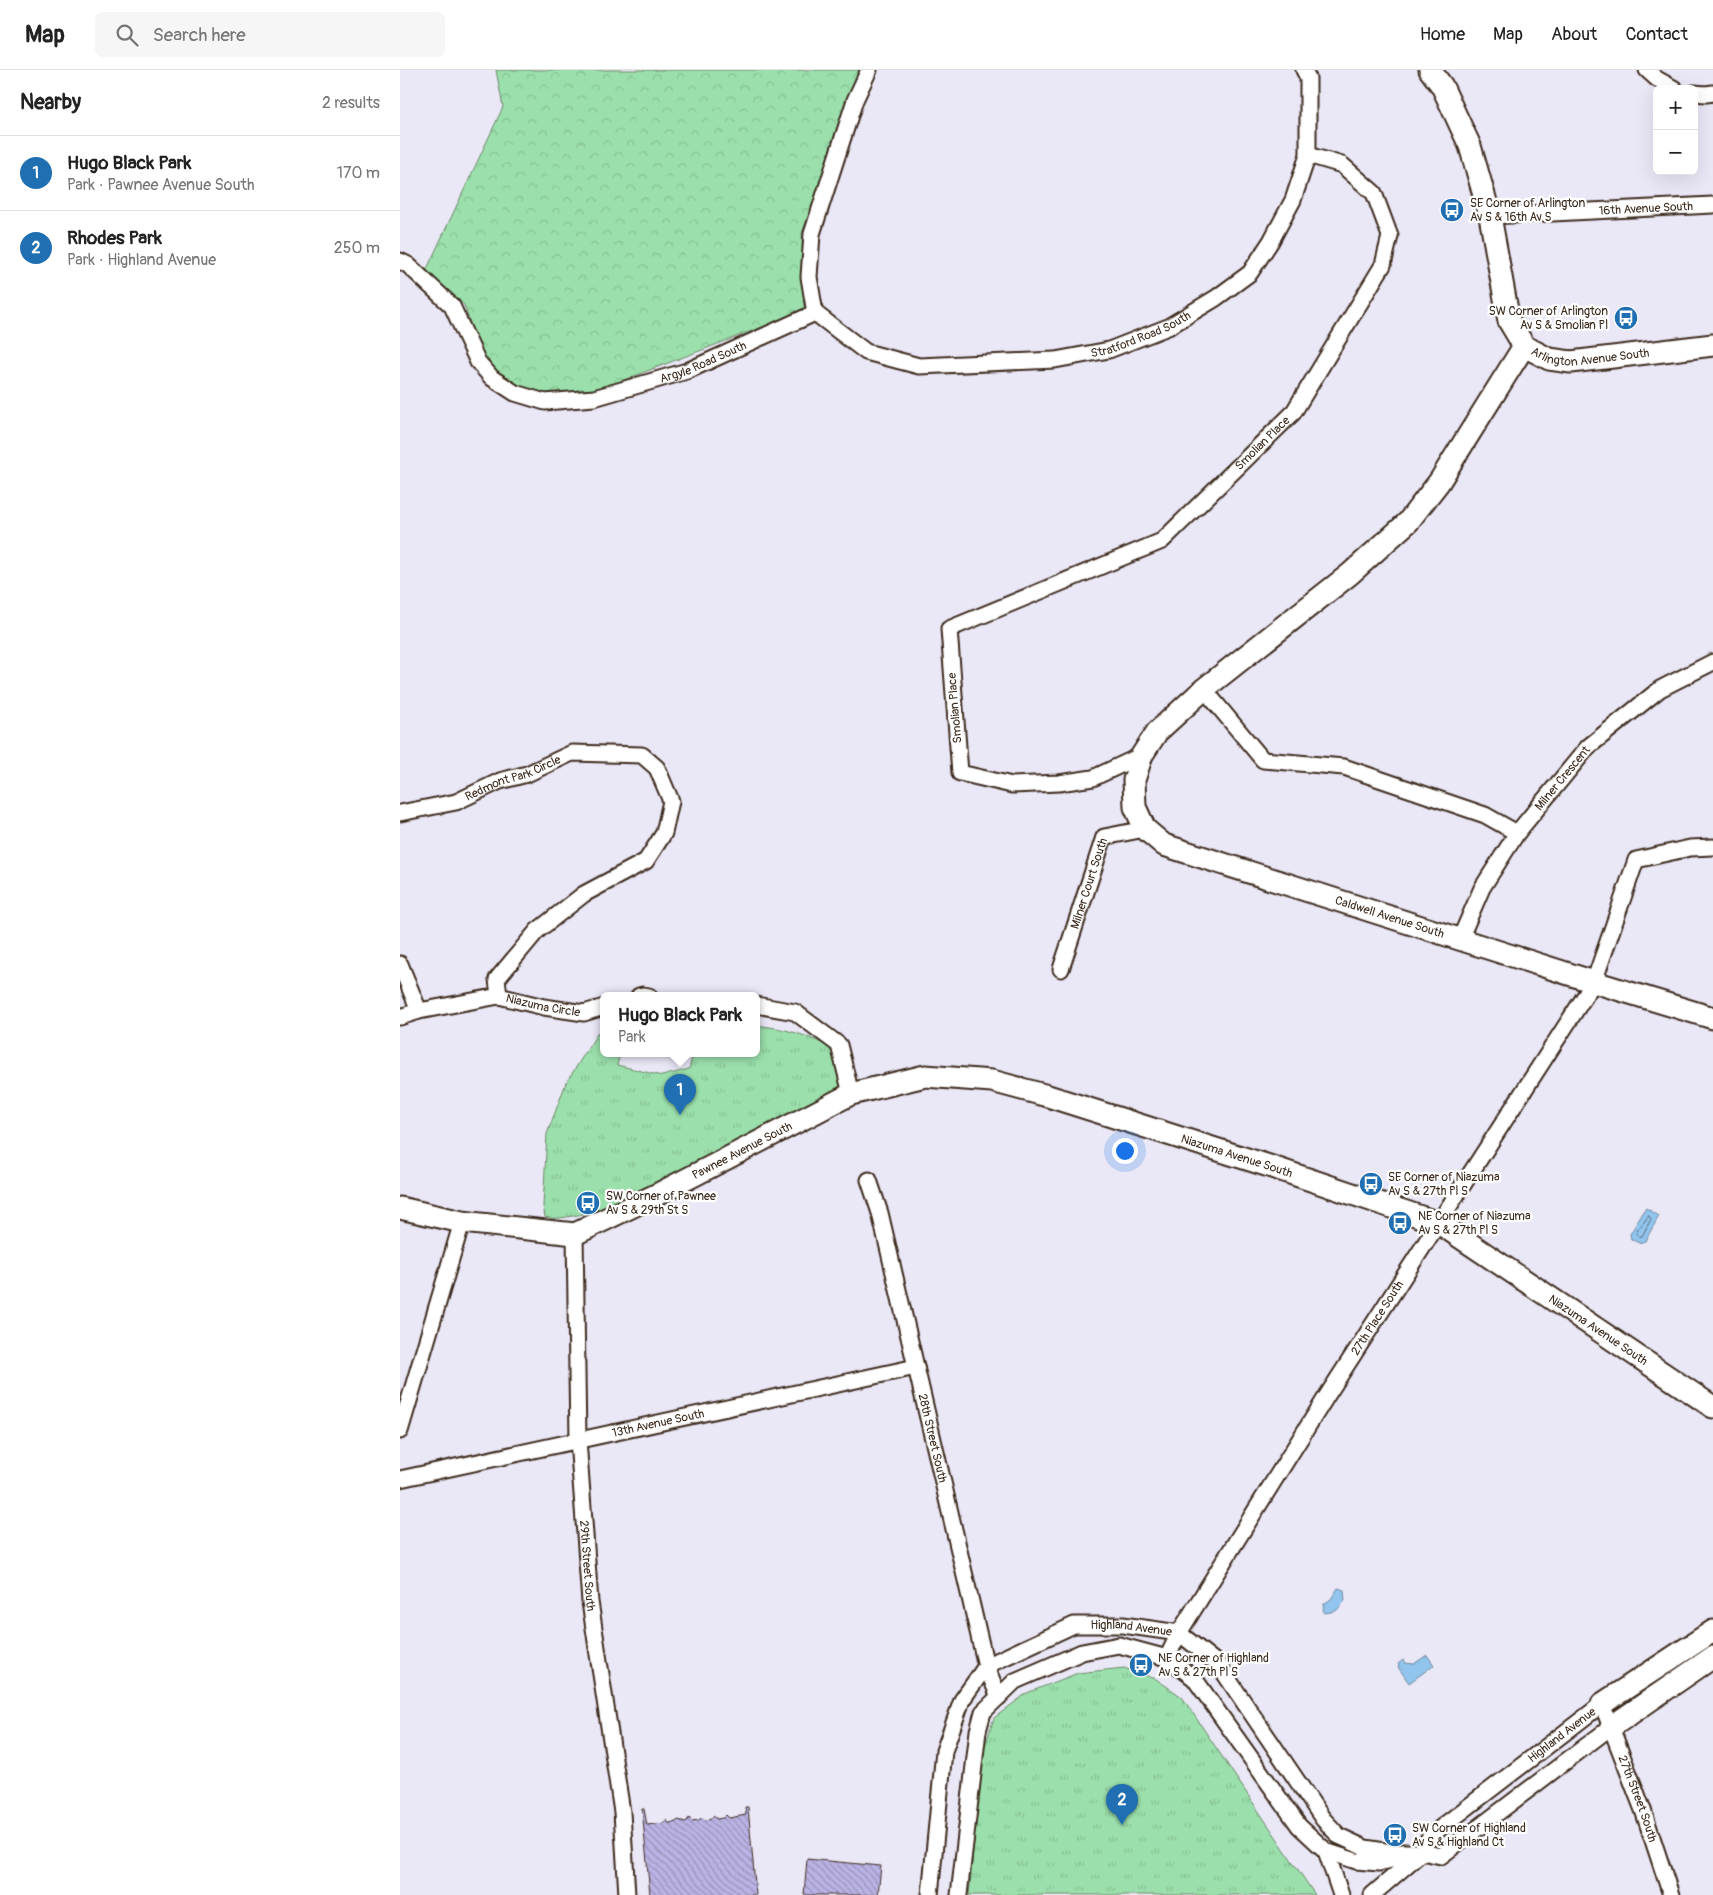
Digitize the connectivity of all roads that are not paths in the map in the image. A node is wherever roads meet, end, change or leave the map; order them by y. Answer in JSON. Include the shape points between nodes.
{"nodes":[{"id":1,"x":869,"y":70,"type":"edge"},
{"id":2,"x":1304,"y":70,"type":"edge"},
{"id":3,"x":1430,"y":70,"type":"edge"},
{"id":4,"x":1647,"y":70,"type":"edge"},
{"id":5,"x":1668,"y":85,"type":"edge"},
{"id":6,"x":1698,"y":93,"type":"edge"},
{"id":7,"x":1713,"y":93,"type":"edge"},
{"id":8,"x":1308,"y":155,"type":"junction"},
{"id":9,"x":1713,"y":205,"type":"edge"},
{"id":10,"x":1490,"y":216,"type":"junction"},
{"id":11,"x":400,"y":261,"type":"edge"},
{"id":12,"x":815,"y":313,"type":"junction"},
{"id":13,"x":1713,"y":345,"type":"edge"},
{"id":14,"x":1524,"y":346,"type":"junction"},
{"id":15,"x":1713,"y":662,"type":"edge"},
{"id":16,"x":1204,"y":689,"type":"junction"},
{"id":17,"x":1142,"y":755,"type":"junction"},
{"id":18,"x":400,"y":813,"type":"edge"},
{"id":19,"x":1145,"y":829,"type":"junction"},
{"id":20,"x":1517,"y":832,"type":"junction"},
{"id":21,"x":1713,"y":847,"type":"edge"},
{"id":22,"x":1460,"y":938,"type":"junction"},
{"id":23,"x":400,"y":964,"type":"edge"},
{"id":24,"x":1061,"y":969,"type":"dead end"},
{"id":25,"x":497,"y":979,"type":"joint"},
{"id":26,"x":1594,"y":982,"type":"junction"},
{"id":27,"x":499,"y":996,"type":"junction"},
{"id":28,"x":760,"y":1005,"type":"edge"},
{"id":29,"x":600,"y":1008,"type":"edge"},
{"id":30,"x":419,"y":1011,"type":"junction"},
{"id":31,"x":400,"y":1017,"type":"edge"},
{"id":32,"x":1713,"y":1018,"type":"edge"},
{"id":33,"x":852,"y":1094,"type":"junction"},
{"id":34,"x":869,"y":1180,"type":"dead end"},
{"id":35,"x":400,"y":1208,"type":"edge"},
{"id":36,"x":462,"y":1222,"type":"junction"},
{"id":37,"x":1438,"y":1223,"type":"junction"},
{"id":38,"x":575,"y":1234,"type":"junction"},
{"id":39,"x":916,"y":1366,"type":"junction"},
{"id":40,"x":1713,"y":1407,"type":"edge"},
{"id":41,"x":400,"y":1431,"type":"edge"},
{"id":42,"x":578,"y":1440,"type":"junction"},
{"id":43,"x":400,"y":1478,"type":"edge"},
{"id":44,"x":1713,"y":1631,"type":"edge"},
{"id":45,"x":1179,"y":1633,"type":"junction"},
{"id":46,"x":1713,"y":1656,"type":"edge"},
{"id":47,"x":1167,"y":1658,"type":"junction"},
{"id":48,"x":986,"y":1666,"type":"junction"},
{"id":49,"x":999,"y":1697,"type":"junction"},
{"id":50,"x":1602,"y":1704,"type":"junction"},
{"id":51,"x":1611,"y":1727,"type":"junction"},
{"id":52,"x":1326,"y":1851,"type":"junction"},
{"id":53,"x":1422,"y":1852,"type":"junction"},
{"id":54,"x":627,"y":1895,"type":"edge"},
{"id":55,"x":930,"y":1895,"type":"edge"},
{"id":56,"x":959,"y":1895,"type":"edge"},
{"id":57,"x":1341,"y":1895,"type":"edge"},
{"id":58,"x":1372,"y":1895,"type":"edge"},
{"id":59,"x":1671,"y":1895,"type":"edge"}],
"edges":[{"from":1,"to":12,"type":"street","via":[[855,100],[812,234],[809,278]]},
{"from":2,"to":8,"type":"street","name":"Stratford Road South","via":[[1308,78]]},
{"from":3,"to":10,"type":"street","name":"Arlington Avenue South","via":[[1442,86],[1470,146]]},
{"from":4,"to":5,"type":"street"},
{"from":6,"to":7,"type":"street"},
{"from":8,"to":12,"type":"street","name":"Stratford Road South","via":[[1293,200],[1250,273],[1168,327],[1109,350],[1055,360],[919,366],[866,352]]},
{"from":8,"to":17,"type":"street","name":"Smolian Place","via":[[1342,165],[1374,192],[1390,236],[1383,265],[1293,413],[1162,541],[948,628],[960,773],[1012,785],[1059,783],[1093,778]]},
{"from":9,"to":10,"type":"street","name":"16th Avenue South"},
{"from":10,"to":14,"type":"street","name":"Arlington Avenue South","via":[[1509,321]]},
{"from":11,"to":12,"type":"street","name":"Argyle Road South","via":[[452,306],[478,362],[492,378],[515,393],[545,402],[594,398],[687,371]]},
{"from":13,"to":14,"type":"street","name":"Arlington Avenue South","via":[[1571,362],[1549,359]]},
{"from":14,"to":16,"type":"street","via":[[1439,482],[1408,522],[1350,574]]},
{"from":15,"to":20,"type":"street","name":"Milner Crescent","via":[[1660,689],[1588,747]]},
{"from":16,"to":17,"type":"street","via":[[1157,732]]},
{"from":16,"to":20,"type":"street","via":[[1263,760],[1344,767],[1485,815]]},
{"from":17,"to":19,"type":"street","name":"Caldwell Avenue South","via":[[1134,780],[1135,807]]},
{"from":18,"to":25,"type":"street","name":"Redmont Park Circle","via":[[456,802],[572,753],[642,756],[657,768],[671,801],[664,833],[646,861],[584,894],[537,930]]},
{"from":19,"to":22,"type":"street","name":"Caldwell Avenue South","via":[[1164,845]]},
{"from":19,"to":24,"type":"street","name":"Milner Court South","via":[[1104,837]]},
{"from":20,"to":22,"type":"street","name":"Milner Crescent","via":[[1482,888]]},
{"from":21,"to":26,"type":"street","name":"27th Place South","via":[[1690,848],[1636,860]]},
{"from":22,"to":26,"type":"street","name":"Caldwell Avenue South"},
{"from":23,"to":30,"type":"street"},
{"from":25,"to":27,"type":"street","name":"Niazuma Circle"},
{"from":26,"to":32,"type":"street","name":"Caldwell Avenue South"},
{"from":26,"to":37,"type":"street","name":"27th Place South"},
{"from":27,"to":29,"type":"street","name":"Niazuma Circle","via":[[584,1012]]},
{"from":27,"to":30,"type":"street"},
{"from":28,"to":33,"type":"street","via":[[795,1012],[839,1045]]},
{"from":30,"to":31,"type":"street"},
{"from":33,"to":37,"type":"street","name":"Niazuma Avenue South","via":[[925,1076],[992,1081],[1269,1166]]},
{"from":33,"to":38,"type":"street","name":"Pawnee Avenue South"},
{"from":34,"to":39,"type":"street","name":"28th Street South","via":[[880,1213]]},
{"from":35,"to":36,"type":"street"},
{"from":36,"to":38,"type":"street"},
{"from":36,"to":41,"type":"street"},
{"from":37,"to":40,"type":"street","name":"Niazuma Avenue South"},
{"from":37,"to":45,"type":"street","name":"27th Place South"},
{"from":38,"to":42,"type":"street","name":"29th Street South"},
{"from":39,"to":42,"type":"street","name":"13th Avenue South"},
{"from":39,"to":48,"type":"street","name":"28th Street South"},
{"from":42,"to":43,"type":"street","name":"13th Avenue South"},
{"from":42,"to":54,"type":"street","name":"29th Street South","via":[[590,1602],[622,1812]]},
{"from":44,"to":50,"type":"street","name":"Highland Avenue"},
{"from":45,"to":47,"type":"street","name":"27th Place South"},
{"from":45,"to":48,"type":"street","name":"Highland Avenue","via":[[1123,1625],[1074,1624]]},
{"from":45,"to":53,"type":"street","name":"Highland Avenue","via":[[1218,1664],[1323,1819],[1339,1836],[1365,1848]]},
{"from":46,"to":51,"type":"street","name":"Highland Avenue"},
{"from":47,"to":49,"type":"street","name":"Highland Avenue","via":[[1119,1645],[1082,1652],[1015,1681]]},
{"from":47,"to":52,"type":"street","name":"Highland Avenue","via":[[1194,1678],[1299,1826]]},
{"from":48,"to":49,"type":"street","name":"28th Street South"},
{"from":48,"to":55,"type":"street","name":"Highland Avenue","via":[[962,1700],[944,1751]]},
{"from":49,"to":56,"type":"street","name":"Highland Avenue","via":[[983,1712],[978,1731]]},
{"from":50,"to":51,"type":"street","name":"27th Street South"},
{"from":50,"to":53,"type":"street","name":"Highland Avenue","via":[[1430,1836]]},
{"from":51,"to":53,"type":"street","name":"Highland Avenue","via":[[1441,1856]]},
{"from":51,"to":59,"type":"street","name":"27th Street South"},
{"from":52,"to":53,"type":"street","name":"Highland Avenue","via":[[1356,1861],[1379,1863]]},
{"from":52,"to":57,"type":"street","name":"Highland Avenue"},
{"from":53,"to":58,"type":"street"}]}
